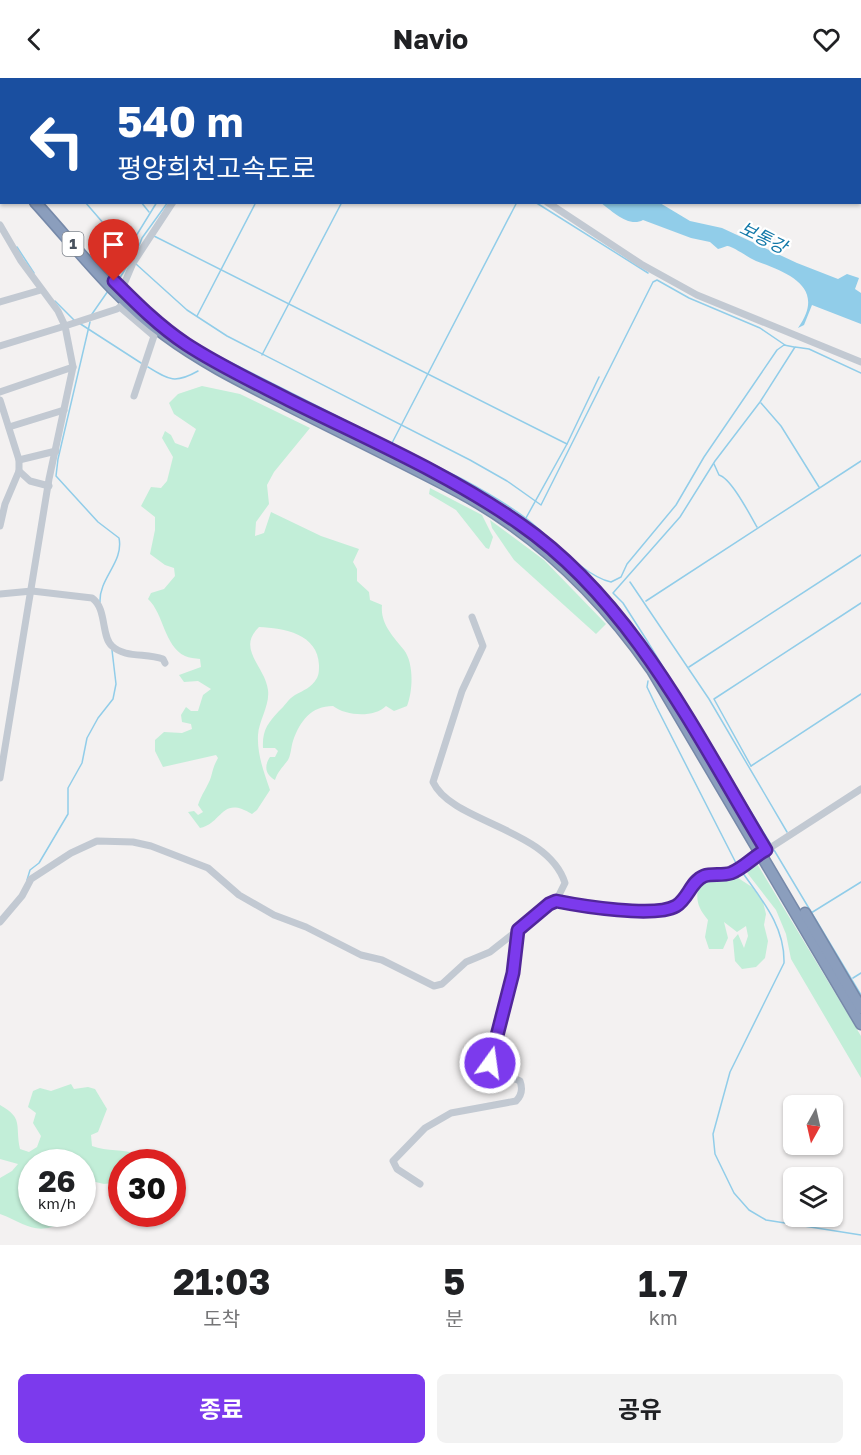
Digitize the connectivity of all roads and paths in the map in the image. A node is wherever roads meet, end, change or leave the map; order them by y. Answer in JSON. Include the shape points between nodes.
{"nodes":[{"id":1,"x":37,"y":204,"type":"edge"},
{"id":2,"x":46,"y":204,"type":"edge"},
{"id":3,"x":172,"y":204,"type":"edge"},
{"id":4,"x":550,"y":204,"type":"edge"},
{"id":5,"x":0,"y":225,"type":"edge"},
{"id":6,"x":116,"y":286,"type":"junction"},
{"id":7,"x":41,"y":290,"type":"junction"},
{"id":8,"x":0,"y":302,"type":"edge"},
{"id":9,"x":124,"y":304,"type":"junction"},
{"id":10,"x":65,"y":326,"type":"junction"},
{"id":11,"x":0,"y":346,"type":"edge"},
{"id":12,"x":861,"y":362,"type":"edge"},
{"id":13,"x":73,"y":367,"type":"junction"},
{"id":14,"x":0,"y":392,"type":"edge"},
{"id":15,"x":134,"y":396,"type":"dead end"},
{"id":16,"x":0,"y":400,"type":"edge"},
{"id":17,"x":64,"y":410,"type":"junction"},
{"id":18,"x":9,"y":427,"type":"junction"},
{"id":19,"x":56,"y":451,"type":"junction"},
{"id":20,"x":19,"y":460,"type":"junction"},
{"id":21,"x":19,"y":471,"type":"junction"},
{"id":22,"x":49,"y":486,"type":"junction"},
{"id":23,"x":4,"y":495,"type":"edge"},
{"id":24,"x":0,"y":526,"type":"edge"},
{"id":25,"x":32,"y":591,"type":"junction"},
{"id":26,"x":0,"y":594,"type":"edge"},
{"id":27,"x":472,"y":617,"type":"dead end"},
{"id":28,"x":165,"y":663,"type":"dead end"},
{"id":29,"x":0,"y":778,"type":"edge"},
{"id":30,"x":861,"y":789,"type":"edge"},
{"id":31,"x":764,"y":851,"type":"junction"},
{"id":32,"x":556,"y":901,"type":"junction"},
{"id":33,"x":0,"y":922,"type":"edge"},
{"id":34,"x":518,"y":930,"type":"junction"},
{"id":35,"x":861,"y":1008,"type":"edge"},
{"id":36,"x":861,"y":1024,"type":"edge"},
{"id":37,"x":420,"y":1184,"type":"dead end"}],
"edges":[{"from":1,"to":6,"type":"highway","number":"1"},
{"from":2,"to":6,"type":"highway","number":"1"},
{"from":3,"to":6,"type":"street"},
{"from":4,"to":12,"type":"street","via":[[641,264],[697,295]]},
{"from":5,"to":7,"type":"street"},
{"from":6,"to":9,"type":"highway","number":"1"},
{"from":6,"to":31,"type":"highway","number":"1","via":[[166,329],[219,364],[474,493],[557,554],[626,624]]},
{"from":7,"to":8,"type":"street"},
{"from":7,"to":10,"type":"street"},
{"from":9,"to":10,"type":"street"},
{"from":9,"to":15,"type":"street","via":[[154,336]]},
{"from":9,"to":31,"type":"highway","number":"1","via":[[228,375],[458,491],[554,558],[625,631]]},
{"from":10,"to":11,"type":"street"},
{"from":10,"to":13,"type":"street"},
{"from":13,"to":14,"type":"street"},
{"from":13,"to":17,"type":"street"},
{"from":16,"to":18,"type":"street"},
{"from":17,"to":18,"type":"street"},
{"from":17,"to":19,"type":"street"},
{"from":18,"to":20,"type":"street"},
{"from":19,"to":20,"type":"street"},
{"from":19,"to":22,"type":"street"},
{"from":20,"to":21,"type":"street"},
{"from":21,"to":22,"type":"street","via":[[30,481]]},
{"from":21,"to":23,"type":"street"},
{"from":22,"to":25,"type":"street"},
{"from":23,"to":24,"type":"street"},
{"from":25,"to":26,"type":"street"},
{"from":25,"to":28,"type":"street","via":[[92,598],[113,647],[128,654],[156,657]]},
{"from":25,"to":29,"type":"street"},
{"from":27,"to":32,"type":"street","via":[[483,646],[462,691],[433,782],[462,808],[547,856],[565,883]]},
{"from":30,"to":31,"type":"street"},
{"from":31,"to":32,"type":"street","via":[[733,872],[697,880],[678,906],[661,911]]},
{"from":31,"to":35,"type":"highway","number":"1"},
{"from":31,"to":36,"type":"highway","number":"1"},
{"from":32,"to":34,"type":"street"},
{"from":33,"to":34,"type":"street","via":[[36,874],[85,845],[108,840],[151,846],[208,868],[239,895],[274,915],[435,986]]},
{"from":34,"to":37,"type":"street","via":[[513,973],[490,1063],[520,1082],[519,1098],[451,1113],[425,1128],[393,1161],[397,1169]]}]}
